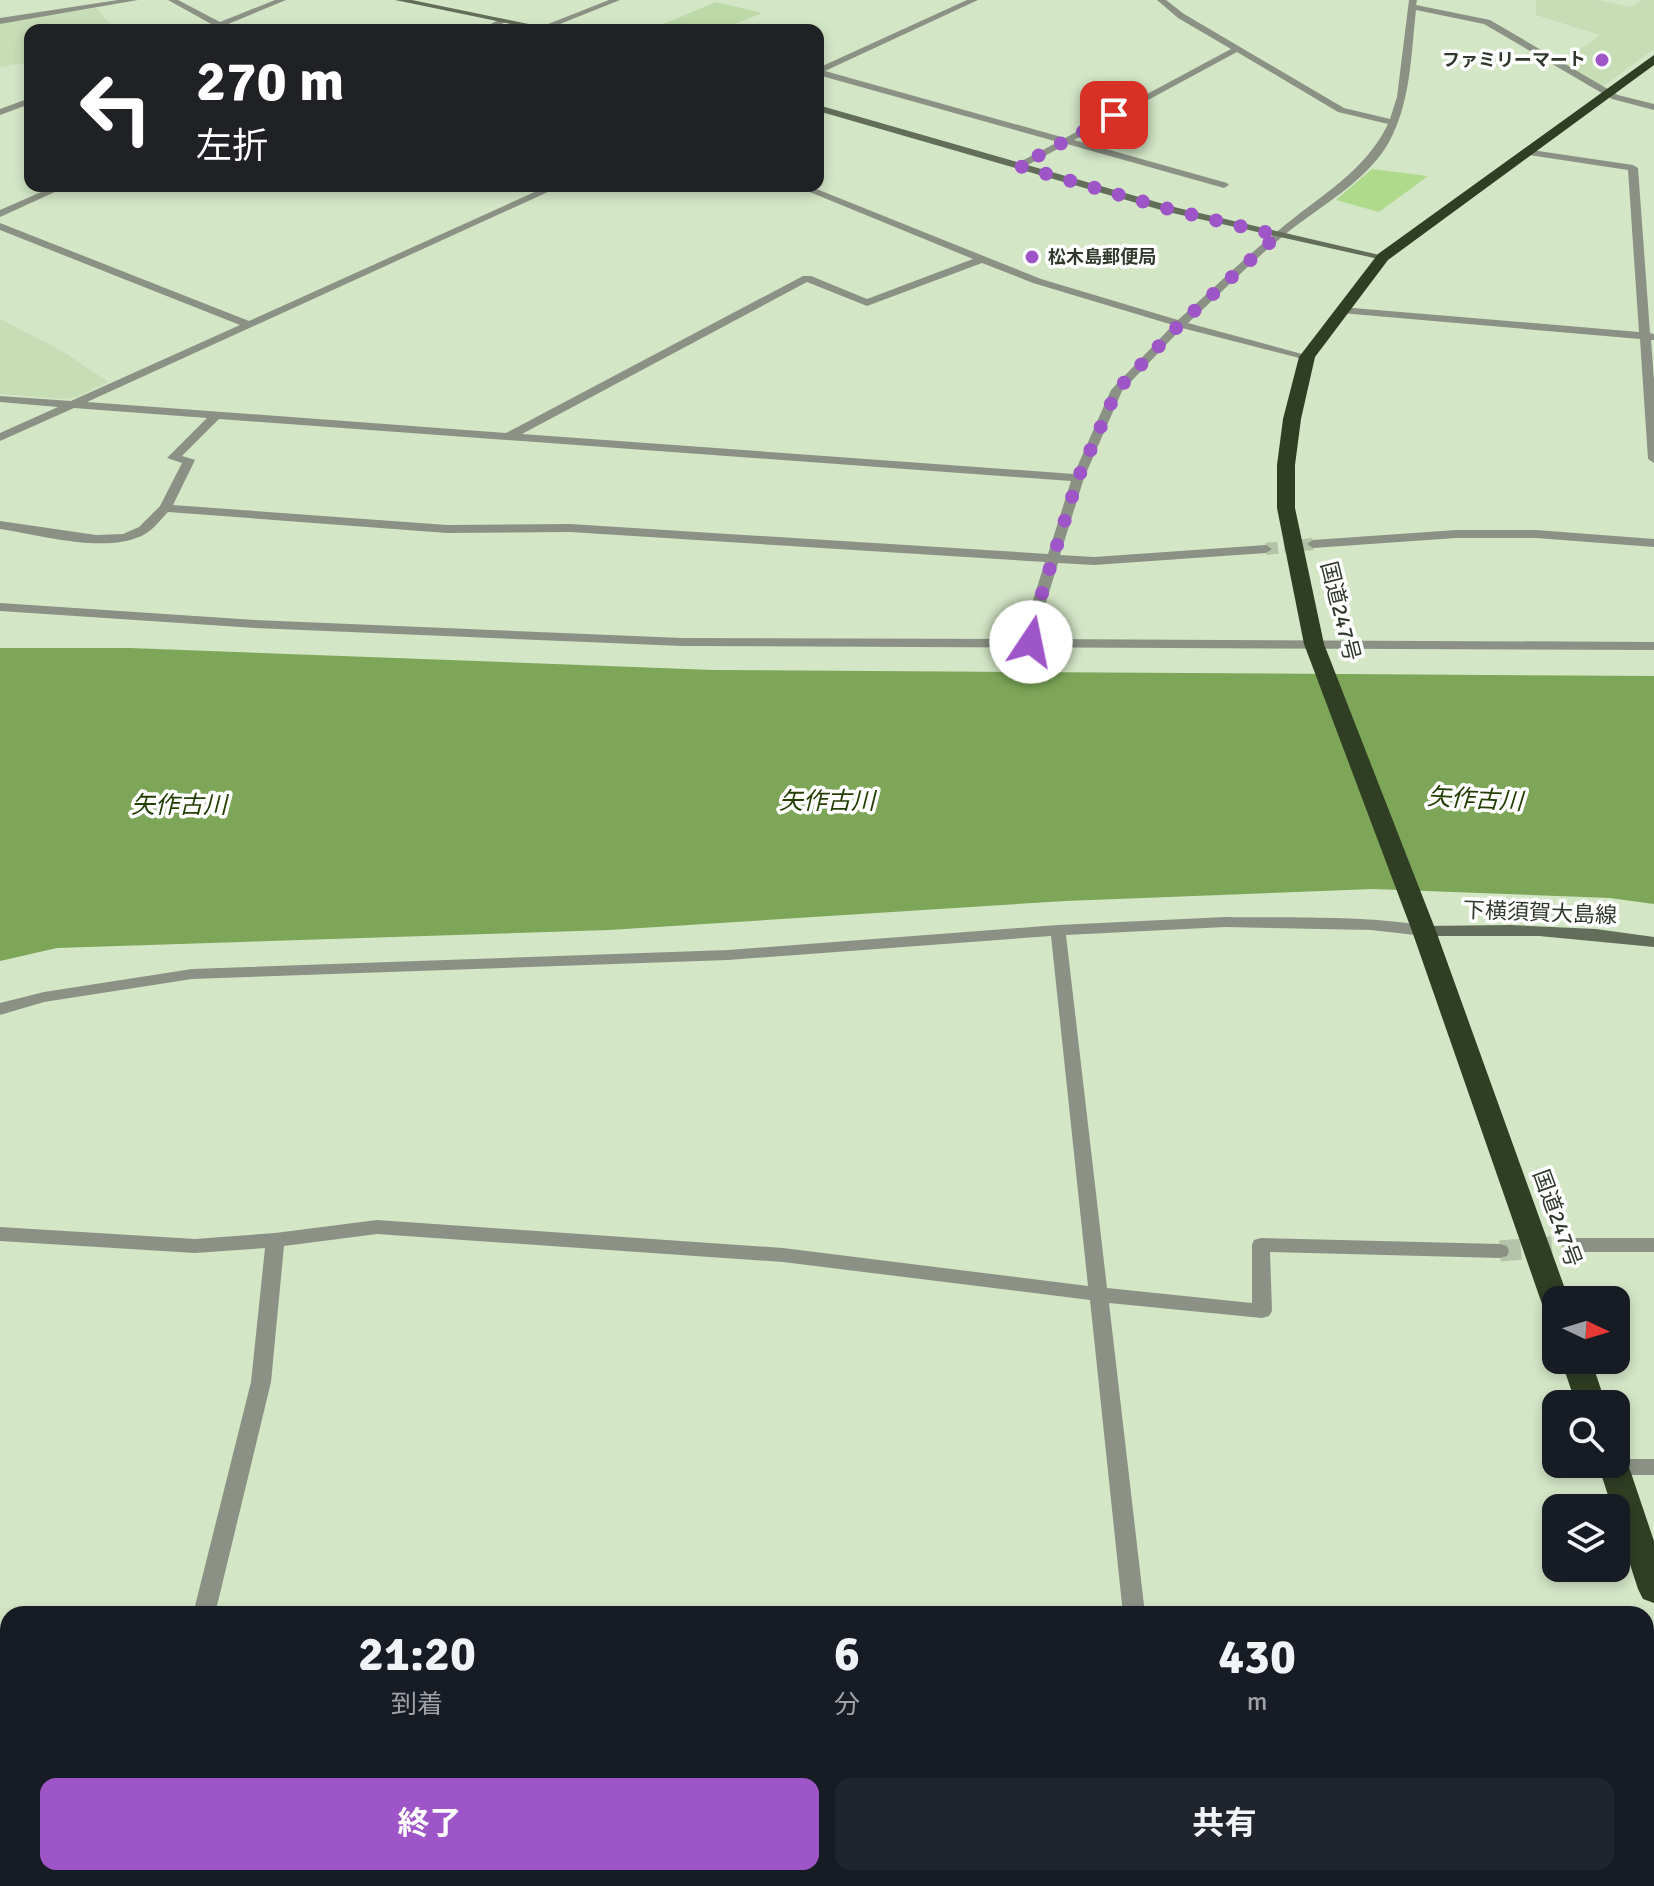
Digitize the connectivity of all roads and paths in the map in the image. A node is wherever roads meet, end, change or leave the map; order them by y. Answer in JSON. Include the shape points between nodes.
{"nodes":[{"id":1,"x":134,"y":0,"type":"edge"},
{"id":2,"x":172,"y":0,"type":"edge"},
{"id":3,"x":282,"y":0,"type":"edge"},
{"id":4,"x":399,"y":0,"type":"edge"},
{"id":5,"x":616,"y":0,"type":"edge"},
{"id":6,"x":974,"y":0,"type":"edge"},
{"id":7,"x":1161,"y":0,"type":"edge"},
{"id":8,"x":1413,"y":3,"type":"edge"},
{"id":9,"x":0,"y":21,"type":"edge"},
{"id":10,"x":503,"y":21,"type":"junction"},
{"id":11,"x":218,"y":24,"type":"edge"},
{"id":12,"x":222,"y":24,"type":"edge"},
{"id":13,"x":497,"y":24,"type":"edge"},
{"id":14,"x":520,"y":24,"type":"edge"},
{"id":15,"x":553,"y":24,"type":"edge"},
{"id":16,"x":1237,"y":49,"type":"junction"},
{"id":17,"x":1654,"y":59,"type":"edge"},
{"id":18,"x":824,"y":69,"type":"edge"},
{"id":19,"x":824,"y":74,"type":"edge"},
{"id":20,"x":1606,"y":92,"type":"junction"},
{"id":21,"x":24,"y":103,"type":"edge"},
{"id":22,"x":1654,"y":107,"type":"edge"},
{"id":23,"x":824,"y":110,"type":"edge"},
{"id":24,"x":0,"y":112,"type":"edge"},
{"id":25,"x":1393,"y":123,"type":"junction"},
{"id":26,"x":1065,"y":141,"type":"junction"},
{"id":27,"x":1525,"y":152,"type":"junction"},
{"id":28,"x":1019,"y":166,"type":"junction"},
{"id":29,"x":1224,"y":185,"type":"dead end"},
{"id":30,"x":50,"y":192,"type":"edge"},
{"id":31,"x":543,"y":192,"type":"edge"},
{"id":32,"x":815,"y":192,"type":"edge"},
{"id":33,"x":0,"y":214,"type":"edge"},
{"id":34,"x":0,"y":226,"type":"edge"},
{"id":35,"x":1278,"y":235,"type":"junction"},
{"id":36,"x":1383,"y":257,"type":"junction"},
{"id":37,"x":982,"y":259,"type":"junction"},
{"id":38,"x":1341,"y":310,"type":"junction"},
{"id":39,"x":248,"y":324,"type":"junction"},
{"id":40,"x":1180,"y":324,"type":"junction"},
{"id":41,"x":1649,"y":336,"type":"edge"},
{"id":42,"x":1307,"y":357,"type":"junction"},
{"id":43,"x":0,"y":399,"type":"edge"},
{"id":44,"x":71,"y":404,"type":"junction"},
{"id":45,"x":215,"y":416,"type":"junction"},
{"id":46,"x":0,"y":437,"type":"edge"},
{"id":47,"x":505,"y":438,"type":"junction"},
{"id":48,"x":1654,"y":459,"type":"edge"},
{"id":49,"x":1078,"y":478,"type":"junction"},
{"id":50,"x":165,"y":508,"type":"junction"},
{"id":51,"x":0,"y":525,"type":"edge"},
{"id":52,"x":1654,"y":543,"type":"edge"},
{"id":53,"x":1313,"y":544,"type":"tunnel mouth"},
{"id":54,"x":1266,"y":549,"type":"tunnel mouth"},
{"id":55,"x":1051,"y":559,"type":"junction"},
{"id":56,"x":0,"y":607,"type":"edge"},
{"id":57,"x":1031,"y":642,"type":"junction"},
{"id":58,"x":1314,"y":644,"type":"junction"},
{"id":59,"x":1654,"y":646,"type":"edge"},
{"id":60,"x":1058,"y":930,"type":"junction"},
{"id":61,"x":1424,"y":931,"type":"junction"},
{"id":62,"x":1654,"y":942,"type":"edge"},
{"id":63,"x":0,"y":1009,"type":"edge"},
{"id":64,"x":0,"y":1234,"type":"edge"},
{"id":65,"x":275,"y":1240,"type":"junction"},
{"id":66,"x":1574,"y":1245,"type":"tunnel mouth"},
{"id":67,"x":1654,"y":1245,"type":"edge"},
{"id":68,"x":1500,"y":1251,"type":"tunnel mouth"},
{"id":69,"x":1550,"y":1286,"type":"edge"},
{"id":70,"x":1097,"y":1293,"type":"junction"},
{"id":71,"x":1630,"y":1466,"type":"edge"},
{"id":72,"x":1654,"y":1467,"type":"edge"},
{"id":73,"x":1617,"y":1478,"type":"edge"},
{"id":74,"x":1654,"y":1589,"type":"edge"},
{"id":75,"x":206,"y":1606,"type":"edge"},
{"id":76,"x":1133,"y":1606,"type":"edge"}],
"edges":[{"from":1,"to":9,"type":"street"},
{"from":2,"to":11,"type":"street"},
{"from":3,"to":12,"type":"street"},
{"from":4,"to":10,"type":"street"},
{"from":5,"to":15,"type":"street"},
{"from":6,"to":18,"type":"street"},
{"from":7,"to":16,"type":"street"},
{"from":8,"to":20,"type":"street","via":[[1487,22]]},
{"from":8,"to":25,"type":"street"},
{"from":10,"to":13,"type":"street"},
{"from":10,"to":14,"type":"street"},
{"from":16,"to":25,"type":"street","via":[[1341,110]]},
{"from":16,"to":26,"type":"street"},
{"from":17,"to":20,"type":"highway","name":"国道247号"},
{"from":19,"to":26,"type":"street"},
{"from":20,"to":22,"type":"street"},
{"from":20,"to":27,"type":"highway","name":"国道247号"},
{"from":21,"to":24,"type":"street"},
{"from":23,"to":28,"type":"street"},
{"from":25,"to":35,"type":"street","via":[[1359,172]]},
{"from":26,"to":28,"type":"street"},
{"from":26,"to":29,"type":"street"},
{"from":27,"to":36,"type":"highway","name":"国道247号"},
{"from":27,"to":41,"type":"street","via":[[1633,168]]},
{"from":28,"to":35,"type":"street"},
{"from":30,"to":33,"type":"street"},
{"from":31,"to":39,"type":"street"},
{"from":32,"to":37,"type":"street"},
{"from":34,"to":39,"type":"street"},
{"from":35,"to":36,"type":"street"},
{"from":35,"to":40,"type":"street"},
{"from":36,"to":38,"type":"highway","name":"国道247号"},
{"from":37,"to":40,"type":"street"},
{"from":37,"to":47,"type":"street","via":[[867,303],[807,278]]},
{"from":38,"to":41,"type":"street"},
{"from":38,"to":42,"type":"highway","name":"国道247号"},
{"from":39,"to":44,"type":"street"},
{"from":40,"to":42,"type":"street"},
{"from":40,"to":49,"type":"street","via":[[1117,390]]},
{"from":41,"to":48,"type":"street"},
{"from":42,"to":58,"type":"highway","name":"国道247号","via":[[1292,419],[1286,508]]},
{"from":43,"to":44,"type":"street"},
{"from":44,"to":45,"type":"street"},
{"from":44,"to":46,"type":"street"},
{"from":45,"to":47,"type":"street"},
{"from":45,"to":50,"type":"street","via":[[173,458],[189,460]]},
{"from":47,"to":49,"type":"street"},
{"from":49,"to":55,"type":"street"},
{"from":50,"to":51,"type":"street","via":[[143,530],[125,538]]},
{"from":50,"to":55,"type":"street","via":[[447,529],[570,528]]},
{"from":52,"to":53,"type":"street","via":[[1469,534]]},
{"from":54,"to":55,"type":"street"},
{"from":55,"to":57,"type":"street"},
{"from":56,"to":57,"type":"street","via":[[682,642]]},
{"from":57,"to":58,"type":"street"},
{"from":58,"to":59,"type":"street"},
{"from":58,"to":61,"type":"highway","name":"国道247号"},
{"from":60,"to":61,"type":"street","via":[[1225,922]]},
{"from":60,"to":63,"type":"street","via":[[728,955],[192,974]]},
{"from":60,"to":70,"type":"street"},
{"from":61,"to":62,"type":"street","name":"下横須賀大島線","via":[[1521,928]]},
{"from":61,"to":69,"type":"highway","name":"国道247号"},
{"from":64,"to":65,"type":"street","via":[[195,1246]]},
{"from":65,"to":70,"type":"street","via":[[377,1227],[783,1255]]},
{"from":65,"to":75,"type":"street","via":[[261,1382]]},
{"from":66,"to":67,"type":"street"},
{"from":68,"to":70,"type":"street","via":[[1261,1245],[1262,1311]]},
{"from":70,"to":76,"type":"street"},
{"from":71,"to":72,"type":"street"},
{"from":73,"to":74,"type":"highway"}]}
